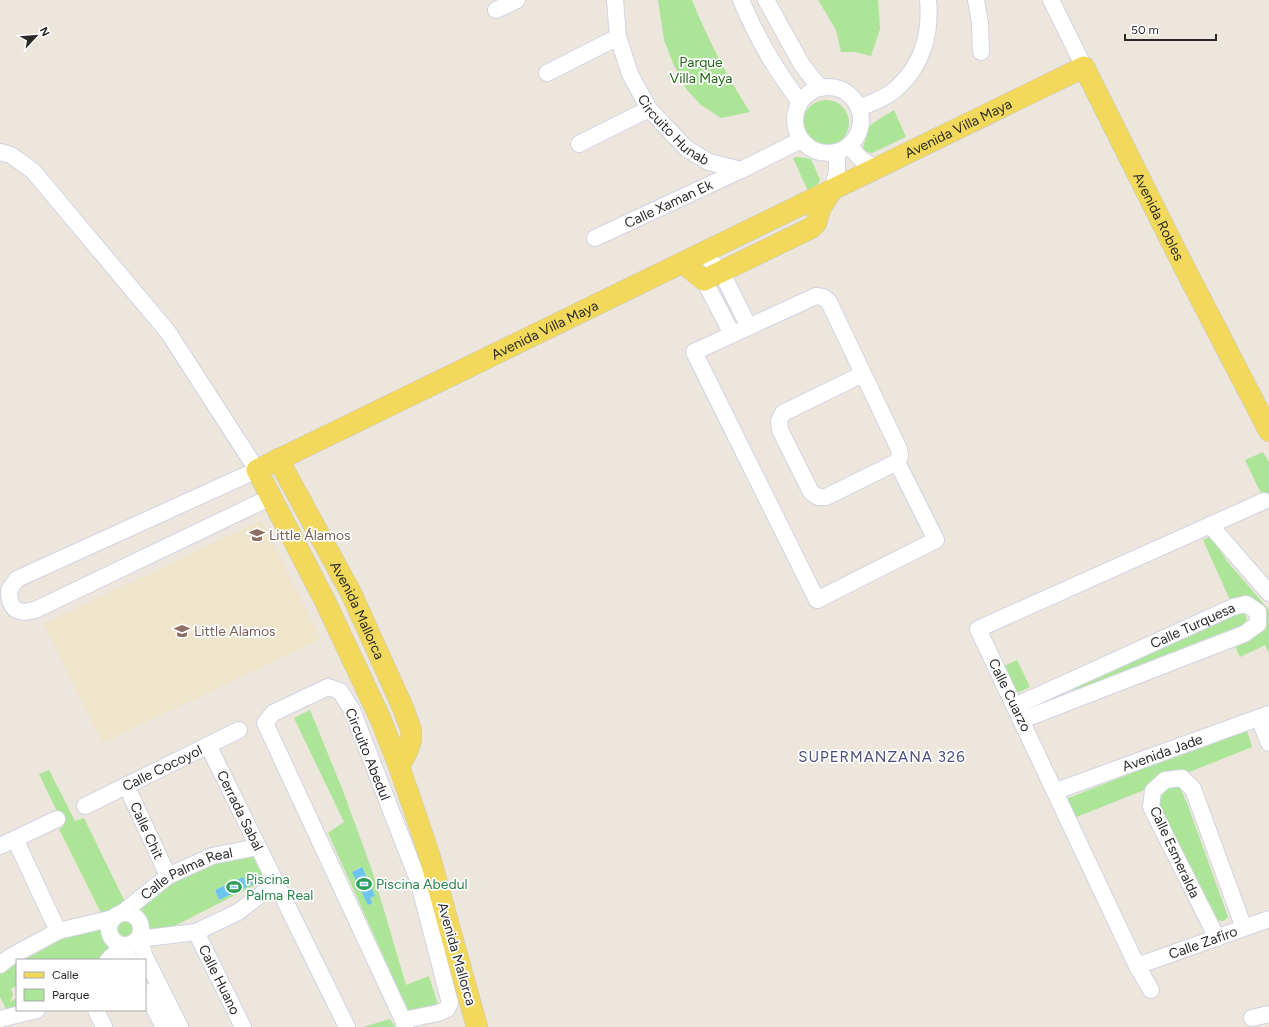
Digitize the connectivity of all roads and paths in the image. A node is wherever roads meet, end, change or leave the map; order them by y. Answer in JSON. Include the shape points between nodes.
{"nodes":[{"id":1,"x":517,"y":0,"type":"edge"},
{"id":2,"x":615,"y":0,"type":"edge"},
{"id":3,"x":741,"y":0,"type":"edge"},
{"id":4,"x":766,"y":0,"type":"edge"},
{"id":5,"x":928,"y":0,"type":"edge"},
{"id":6,"x":976,"y":0,"type":"edge"},
{"id":7,"x":1051,"y":0,"type":"edge"},
{"id":8,"x":496,"y":10,"type":"dead end"},
{"id":9,"x":618,"y":37,"type":"junction"},
{"id":10,"x":981,"y":52,"type":"dead end"},
{"id":11,"x":1084,"y":67,"type":"junction"},
{"id":12,"x":547,"y":73,"type":"dead end"},
{"id":13,"x":820,"y":88,"type":"junction"},
{"id":14,"x":800,"y":102,"type":"junction"},
{"id":15,"x":859,"y":108,"type":"junction"},
{"id":16,"x":649,"y":109,"type":"junction"},
{"id":17,"x":801,"y":140,"type":"junction"},
{"id":18,"x":579,"y":144,"type":"dead end"},
{"id":19,"x":843,"y":149,"type":"junction"},
{"id":20,"x":0,"y":152,"type":"edge"},
{"id":21,"x":876,"y":168,"type":"junction"},
{"id":22,"x":741,"y":170,"type":"junction"},
{"id":23,"x":832,"y":190,"type":"junction"},
{"id":24,"x":595,"y":238,"type":"dead end"},
{"id":25,"x":703,"y":253,"type":"junction"},
{"id":26,"x":683,"y":263,"type":"junction"},
{"id":27,"x":712,"y":275,"type":"junction"},
{"id":28,"x":749,"y":327,"type":"junction"},
{"id":29,"x":732,"y":334,"type":"junction"},
{"id":30,"x":864,"y":374,"type":"junction"},
{"id":31,"x":1269,"y":431,"type":"edge"},
{"id":32,"x":278,"y":460,"type":"junction"},
{"id":33,"x":897,"y":462,"type":"junction"},
{"id":34,"x":257,"y":470,"type":"junction"},
{"id":35,"x":271,"y":497,"type":"junction"},
{"id":36,"x":1264,"y":501,"type":"dead end"},
{"id":37,"x":1210,"y":526,"type":"junction"},
{"id":38,"x":1269,"y":593,"type":"edge"},
{"id":39,"x":1019,"y":713,"type":"junction"},
{"id":40,"x":1264,"y":716,"type":"edge"},
{"id":41,"x":239,"y":730,"type":"dead end"},
{"id":42,"x":1269,"y":743,"type":"edge"},
{"id":43,"x":208,"y":745,"type":"junction"},
{"id":44,"x":399,"y":766,"type":"junction"},
{"id":45,"x":126,"y":785,"type":"junction"},
{"id":46,"x":1056,"y":791,"type":"junction"},
{"id":47,"x":85,"y":806,"type":"dead end"},
{"id":48,"x":57,"y":819,"type":"dead end"},
{"id":49,"x":15,"y":839,"type":"junction"},
{"id":50,"x":0,"y":846,"type":"edge"},
{"id":51,"x":258,"y":846,"type":"junction"},
{"id":52,"x":168,"y":876,"type":"junction"},
{"id":53,"x":276,"y":883,"type":"junction"},
{"id":54,"x":118,"y":915,"type":"junction"},
{"id":55,"x":1269,"y":919,"type":"edge"},
{"id":56,"x":1244,"y":928,"type":"junction"},
{"id":57,"x":58,"y":931,"type":"junction"},
{"id":58,"x":196,"y":932,"type":"junction"},
{"id":59,"x":1217,"y":938,"type":"junction"},
{"id":60,"x":139,"y":939,"type":"junction"},
{"id":61,"x":126,"y":953,"type":"edge"},
{"id":62,"x":111,"y":959,"type":"edge"},
{"id":63,"x":0,"y":965,"type":"edge"},
{"id":64,"x":1137,"y":966,"type":"junction"},
{"id":65,"x":1151,"y":990,"type":"dead end"},
{"id":66,"x":146,"y":993,"type":"edge"},
{"id":67,"x":33,"y":1011,"type":"edge"},
{"id":68,"x":96,"y":1011,"type":"edge"},
{"id":69,"x":1269,"y":1014,"type":"edge"},
{"id":70,"x":1252,"y":1018,"type":"dead end"},
{"id":71,"x":0,"y":1020,"type":"edge"},
{"id":72,"x":404,"y":1024,"type":"edge"},
{"id":73,"x":472,"y":1026,"type":"edge"},
{"id":74,"x":104,"y":1027,"type":"edge"},
{"id":75,"x":164,"y":1027,"type":"edge"},
{"id":76,"x":180,"y":1027,"type":"edge"},
{"id":77,"x":243,"y":1027,"type":"edge"},
{"id":78,"x":347,"y":1027,"type":"edge"}],
"edges":[{"from":1,"to":8,"type":"street"},
{"from":2,"to":9,"type":"street","name":"Circuito Hunab"},
{"from":3,"to":14,"type":"street","via":[[747,16],[781,77]]},
{"from":4,"to":13,"type":"street","via":[[802,65]]},
{"from":5,"to":15,"type":"street","via":[[928,30],[918,62],[906,80],[890,94]]},
{"from":6,"to":10,"type":"street"},
{"from":7,"to":11,"type":"street","name":"Avenida Robles"},
{"from":9,"to":12,"type":"street"},
{"from":9,"to":16,"type":"street","name":"Circuito Hunab","via":[[630,74]]},
{"from":11,"to":21,"type":"main road","name":"Avenida Villa Maya"},
{"from":11,"to":31,"type":"main road","name":"Avenida Robles"},
{"from":13,"to":14,"type":"street","via":[[812,91]]},
{"from":13,"to":15,"type":"street","via":[[829,87],[847,93]]},
{"from":14,"to":17,"type":"street","via":[[794,121]]},
{"from":15,"to":19,"type":"street","via":[[860,128],[856,138]]},
{"from":16,"to":18,"type":"street"},
{"from":16,"to":22,"type":"street","name":"Circuito Hunab","via":[[687,149],[709,162]]},
{"from":17,"to":19,"type":"street","via":[[817,152],[827,154]]},
{"from":17,"to":22,"type":"street"},
{"from":19,"to":21,"type":"street"},
{"from":19,"to":23,"type":"street"},
{"from":20,"to":34,"type":"street","via":[[11,155],[33,171],[168,332]]},
{"from":21,"to":23,"type":"main road","name":"Avenida Villa Maya"},
{"from":22,"to":24,"type":"street","name":"Calle Xaman Ek"},
{"from":23,"to":25,"type":"main road","name":"Avenida Villa Maya"},
{"from":23,"to":27,"type":"main road","via":[[811,228]]},
{"from":25,"to":26,"type":"main road","name":"Avenida Villa Maya"},
{"from":25,"to":27,"type":"street"},
{"from":26,"to":27,"type":"main road"},
{"from":26,"to":32,"type":"main road","name":"Avenida Villa Maya"},
{"from":27,"to":28,"type":"street"},
{"from":27,"to":29,"type":"street"},
{"from":28,"to":29,"type":"street"},
{"from":28,"to":30,"type":"street","via":[[816,296],[823,297],[829,302]]},
{"from":29,"to":33,"type":"street","via":[[694,352],[817,600],[936,540]]},
{"from":30,"to":33,"type":"street","via":[[899,449],[900,456]]},
{"from":30,"to":33,"type":"street","via":[[783,413],[779,421],[780,430],[811,492],[818,497],[826,498]]},
{"from":32,"to":34,"type":"main road","name":"Avenida Villa Maya"},
{"from":32,"to":44,"type":"main road","name":"Avenida Mallorca","via":[[351,593],[403,708],[411,730],[411,740]]},
{"from":34,"to":35,"type":"main road","name":"Avenida Mallorca"},
{"from":34,"to":35,"type":"street","via":[[17,579],[8,590],[9,601],[15,610],[24,613],[35,610]]},
{"from":35,"to":44,"type":"main road","name":"Avenida Mallorca","via":[[325,601],[380,718]]},
{"from":36,"to":37,"type":"street","name":"Calle Cuarzo"},
{"from":37,"to":38,"type":"street"},
{"from":37,"to":39,"type":"street","name":"Calle Cuarzo","via":[[978,629]]},
{"from":39,"to":39,"type":"street","name":"Calle Turquesa","via":[[1244,634],[1258,624],[1258,612],[1246,604],[1233,607]]},
{"from":39,"to":46,"type":"street","name":"Calle Cuarzo"},
{"from":40,"to":42,"type":"street"},
{"from":40,"to":46,"type":"street","name":"Avenida Jade"},
{"from":41,"to":43,"type":"street","name":"Calle Cocoyol"},
{"from":43,"to":45,"type":"street","name":"Calle Cocoyol"},
{"from":43,"to":51,"type":"street","name":"Cerrada Sabal"},
{"from":44,"to":73,"type":"main road","name":"Avenida Mallorca","via":[[429,854]]},
{"from":45,"to":47,"type":"street","name":"Calle Cocoyol"},
{"from":45,"to":52,"type":"street","name":"Calle Chit"},
{"from":46,"to":64,"type":"street","name":"Calle Cuarzo"},
{"from":48,"to":49,"type":"street"},
{"from":49,"to":50,"type":"street"},
{"from":49,"to":57,"type":"street"},
{"from":51,"to":52,"type":"street","name":"Calle Palma Real","via":[[212,856]]},
{"from":51,"to":53,"type":"street","name":"Cerrada Sabal"},
{"from":52,"to":54,"type":"street","name":"Calle Palma Real"},
{"from":53,"to":58,"type":"street","via":[[238,912]]},
{"from":53,"to":78,"type":"street","name":"Cerrada Sabal"},
{"from":54,"to":57,"type":"street","name":"Calle Palma Real"},
{"from":54,"to":60,"type":"street","via":[[133,915],[140,923]]},
{"from":54,"to":61,"type":"street","via":[[111,922],[109,932]]},
{"from":55,"to":56,"type":"street","name":"Calle Zafiro"},
{"from":56,"to":59,"type":"street","name":"Calle Zafiro"},
{"from":56,"to":59,"type":"street","name":"Calle Esmeralda","via":[[1193,789],[1182,778],[1165,780],[1153,791],[1151,807]]},
{"from":57,"to":63,"type":"street","name":"Calle Palma Real"},
{"from":58,"to":60,"type":"street"},
{"from":58,"to":77,"type":"street","name":"Calle Huano"},
{"from":59,"to":64,"type":"street","name":"Calle Zafiro"},
{"from":60,"to":61,"type":"street"},
{"from":60,"to":76,"type":"street","via":[[145,957]]},
{"from":61,"to":62,"type":"street"},
{"from":64,"to":65,"type":"street","name":"Calle Cuarzo"},
{"from":66,"to":75,"type":"street"},
{"from":67,"to":71,"type":"street"},
{"from":68,"to":74,"type":"street"},
{"from":69,"to":70,"type":"street"},
{"from":72,"to":72,"type":"street","name":"Circuito Abedul","via":[[265,723],[273,713],[328,687],[340,691],[352,710],[418,880],[450,1003],[447,1009]]}]}
